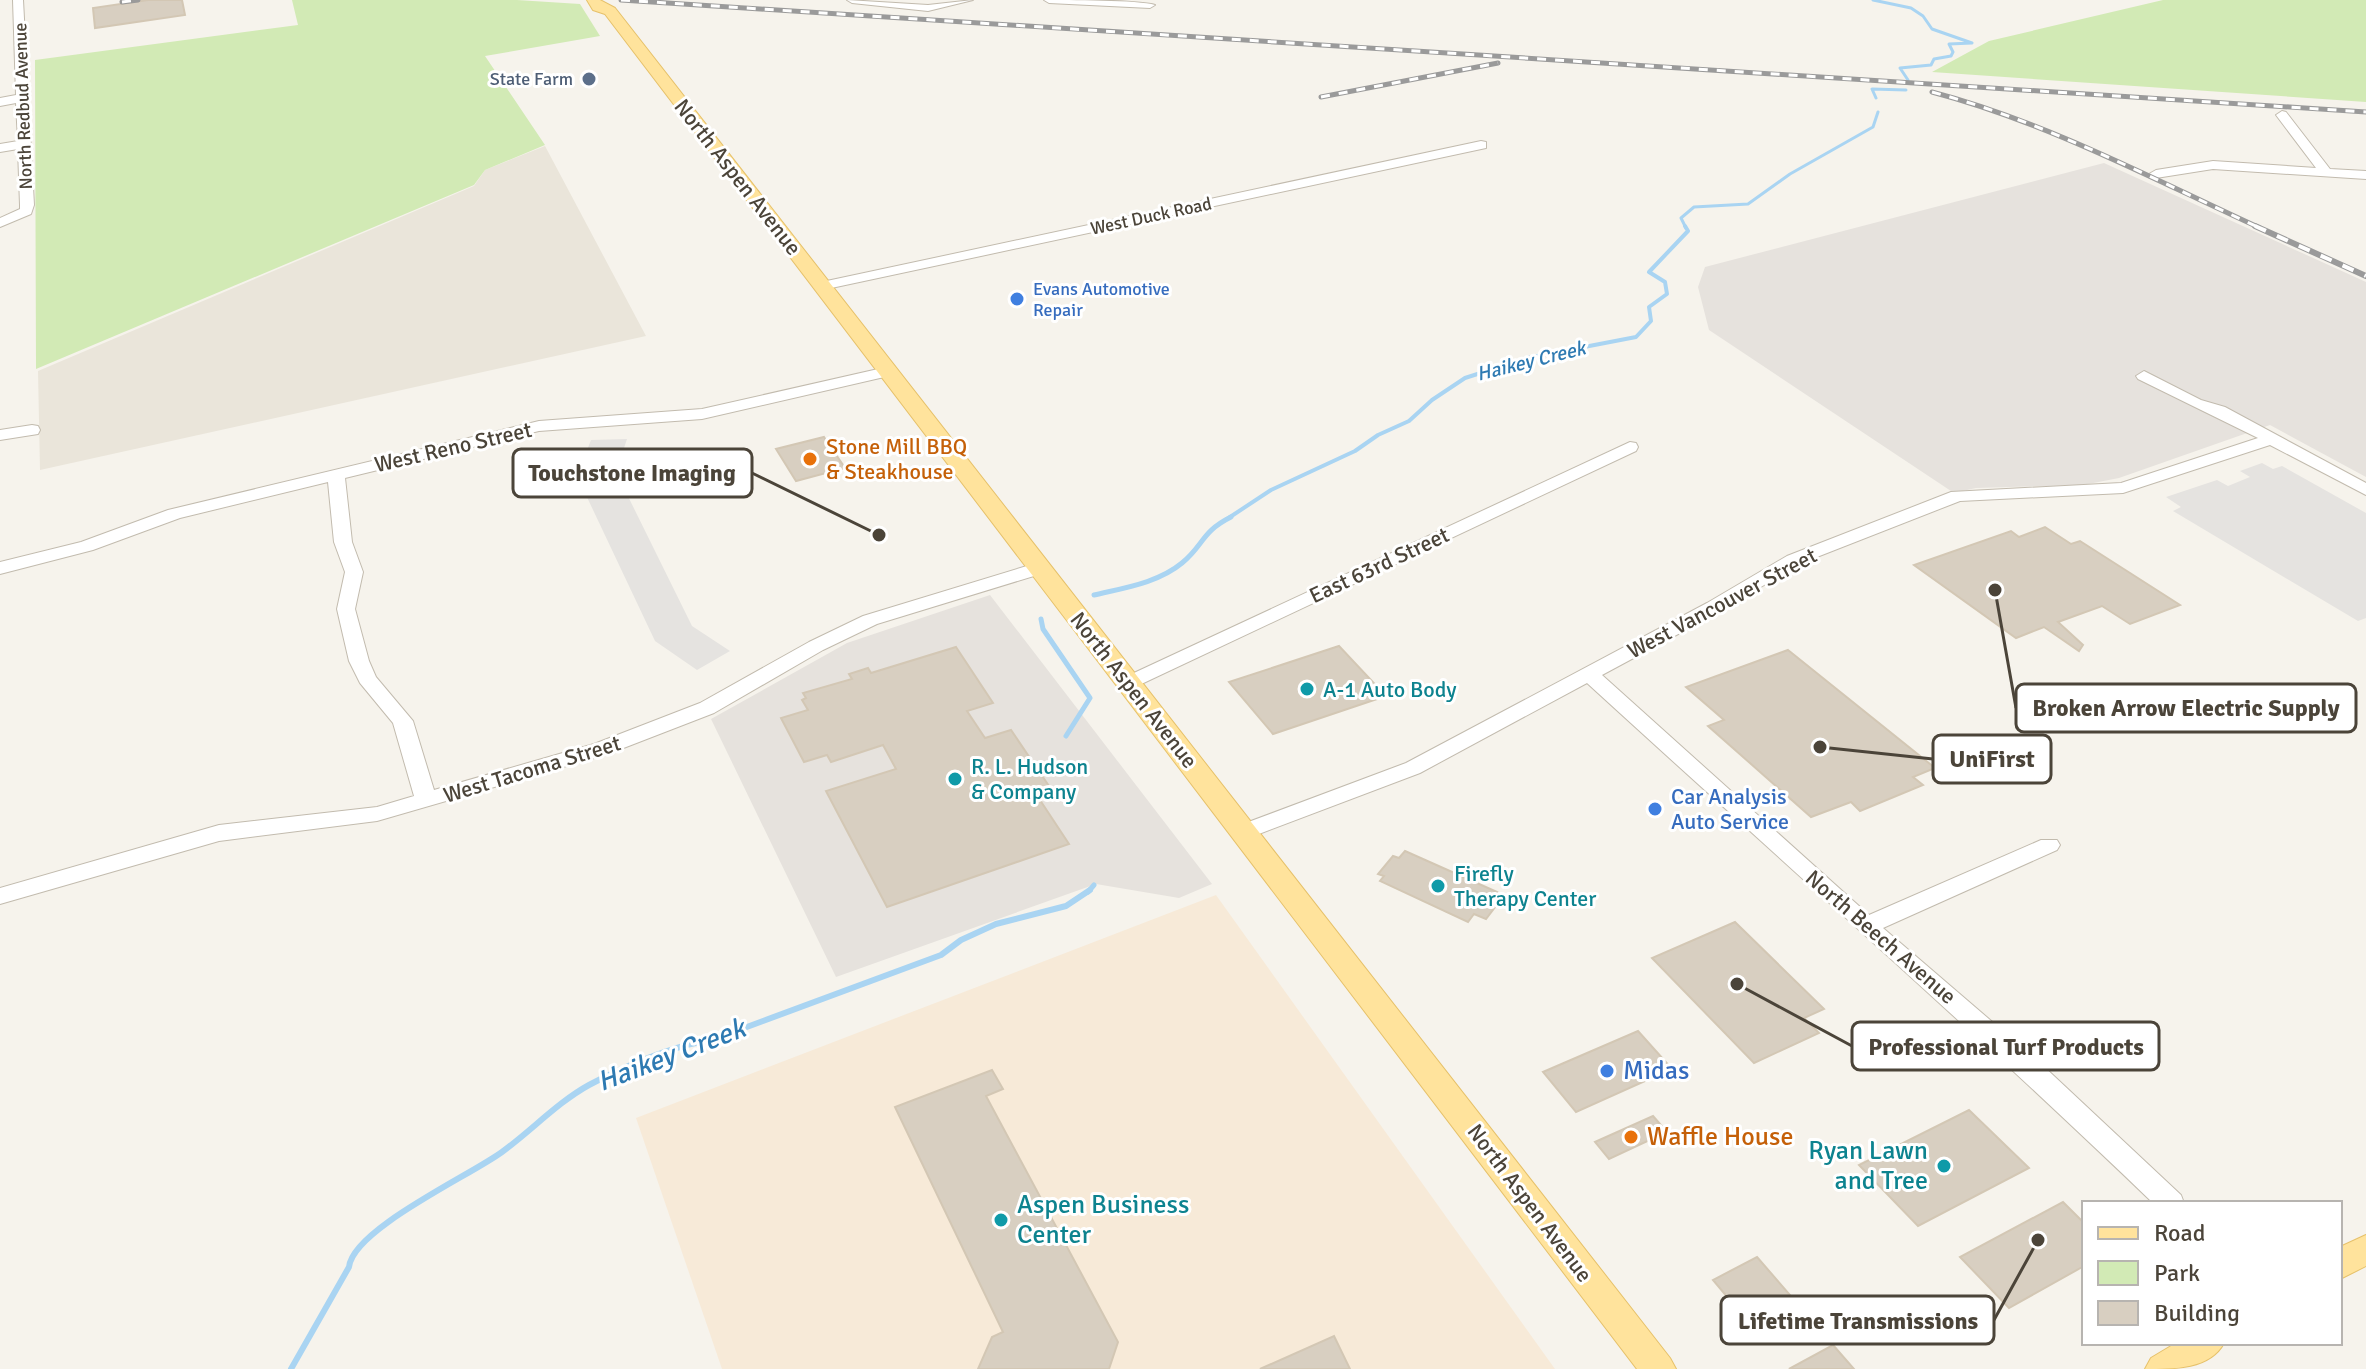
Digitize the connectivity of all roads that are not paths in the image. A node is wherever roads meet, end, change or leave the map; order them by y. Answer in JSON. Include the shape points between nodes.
{"nodes":[{"id":1,"x":18,"y":0,"type":"edge"},
{"id":2,"x":593,"y":0,"type":"edge"},
{"id":3,"x":852,"y":0,"type":"edge"},
{"id":4,"x":968,"y":0,"type":"edge"},
{"id":5,"x":1049,"y":0,"type":"edge"},
{"id":6,"x":1150,"y":5,"type":"dead end"},
{"id":7,"x":610,"y":6,"type":"edge"},
{"id":8,"x":22,"y":98,"type":"junction"},
{"id":9,"x":0,"y":102,"type":"edge"},
{"id":10,"x":2282,"y":115,"type":"dead end"},
{"id":11,"x":24,"y":144,"type":"junction"},
{"id":12,"x":1481,"y":145,"type":"dead end"},
{"id":13,"x":0,"y":148,"type":"edge"},
{"id":14,"x":2326,"y":172,"type":"junction"},
{"id":15,"x":2156,"y":174,"type":"dead end"},
{"id":16,"x":2366,"y":175,"type":"edge"},
{"id":17,"x":0,"y":223,"type":"edge"},
{"id":18,"x":822,"y":286,"type":"junction"},
{"id":19,"x":887,"y":372,"type":"junction"},
{"id":20,"x":2144,"y":376,"type":"dead end"},
{"id":21,"x":32,"y":430,"type":"dead end"},
{"id":22,"x":0,"y":435,"type":"edge"},
{"id":23,"x":2271,"y":439,"type":"junction"},
{"id":24,"x":1630,"y":447,"type":"dead end"},
{"id":25,"x":336,"y":475,"type":"junction"},
{"id":26,"x":2366,"y":490,"type":"edge"},
{"id":27,"x":0,"y":568,"type":"edge"},
{"id":28,"x":1040,"y":568,"type":"junction"},
{"id":29,"x":1589,"y":674,"type":"junction"},
{"id":30,"x":1128,"y":683,"type":"junction"},
{"id":31,"x":426,"y":801,"type":"junction"},
{"id":32,"x":1243,"y":832,"type":"junction"},
{"id":33,"x":2049,"y":845,"type":"dead end"},
{"id":34,"x":0,"y":896,"type":"edge"},
{"id":35,"x":1866,"y":926,"type":"junction"},
{"id":36,"x":2169,"y":1201,"type":"edge"},
{"id":37,"x":2366,"y":1249,"type":"edge"},
{"id":38,"x":2342,"y":1263,"type":"edge"},
{"id":39,"x":2204,"y":1345,"type":"edge"},
{"id":40,"x":1658,"y":1369,"type":"edge"},
{"id":41,"x":2163,"y":1369,"type":"edge"}],
"edges":[{"from":1,"to":8,"type":"street","name":"North Redbud Avenue"},
{"from":2,"to":7,"type":"main road","name":"North Aspen Avenue","via":[[598,7]]},
{"from":3,"to":4,"type":"street","via":[[928,8]]},
{"from":5,"to":6,"type":"street"},
{"from":7,"to":18,"type":"main road","name":"North Aspen Avenue"},
{"from":8,"to":9,"type":"street"},
{"from":8,"to":11,"type":"street","name":"North Redbud Avenue"},
{"from":10,"to":14,"type":"street"},
{"from":11,"to":13,"type":"street"},
{"from":11,"to":17,"type":"street","name":"North Redbud Avenue","via":[[26,211]]},
{"from":12,"to":18,"type":"street","name":"West Duck Road"},
{"from":14,"to":15,"type":"street","via":[[2213,165]]},
{"from":14,"to":16,"type":"street"},
{"from":18,"to":19,"type":"main road","name":"North Aspen Avenue"},
{"from":19,"to":25,"type":"street","name":"West Reno Street","via":[[713,413],[539,426]]},
{"from":19,"to":28,"type":"main road","name":"North Aspen Avenue"},
{"from":20,"to":23,"type":"street"},
{"from":21,"to":22,"type":"street"},
{"from":23,"to":26,"type":"street"},
{"from":23,"to":29,"type":"street","name":"West Vancouver Street","via":[[2123,488],[1957,496],[1793,560]]},
{"from":24,"to":30,"type":"street","name":"East 63rd Street"},
{"from":25,"to":27,"type":"street","name":"West Reno Street","via":[[174,514],[87,546]]},
{"from":25,"to":31,"type":"street","via":[[343,542],[354,572],[346,609],[359,661],[403,721]]},
{"from":28,"to":30,"type":"main road","name":"North Aspen Avenue"},
{"from":28,"to":31,"type":"street","name":"West Tacoma Street","via":[[870,620],[707,708],[639,737]]},
{"from":29,"to":32,"type":"street","name":"West Vancouver Street","via":[[1413,768]]},
{"from":29,"to":35,"type":"street","name":"North Beech Avenue"},
{"from":30,"to":32,"type":"main road","name":"North Aspen Avenue"},
{"from":31,"to":34,"type":"street","name":"West Tacoma Street","via":[[354,819],[219,833]]},
{"from":32,"to":40,"type":"main road","name":"North Aspen Avenue"},
{"from":33,"to":35,"type":"street"},
{"from":35,"to":36,"type":"street","name":"North Beech Avenue","via":[[1989,1032]]},
{"from":37,"to":38,"type":"main road"},
{"from":39,"to":41,"type":"main road"}]}
